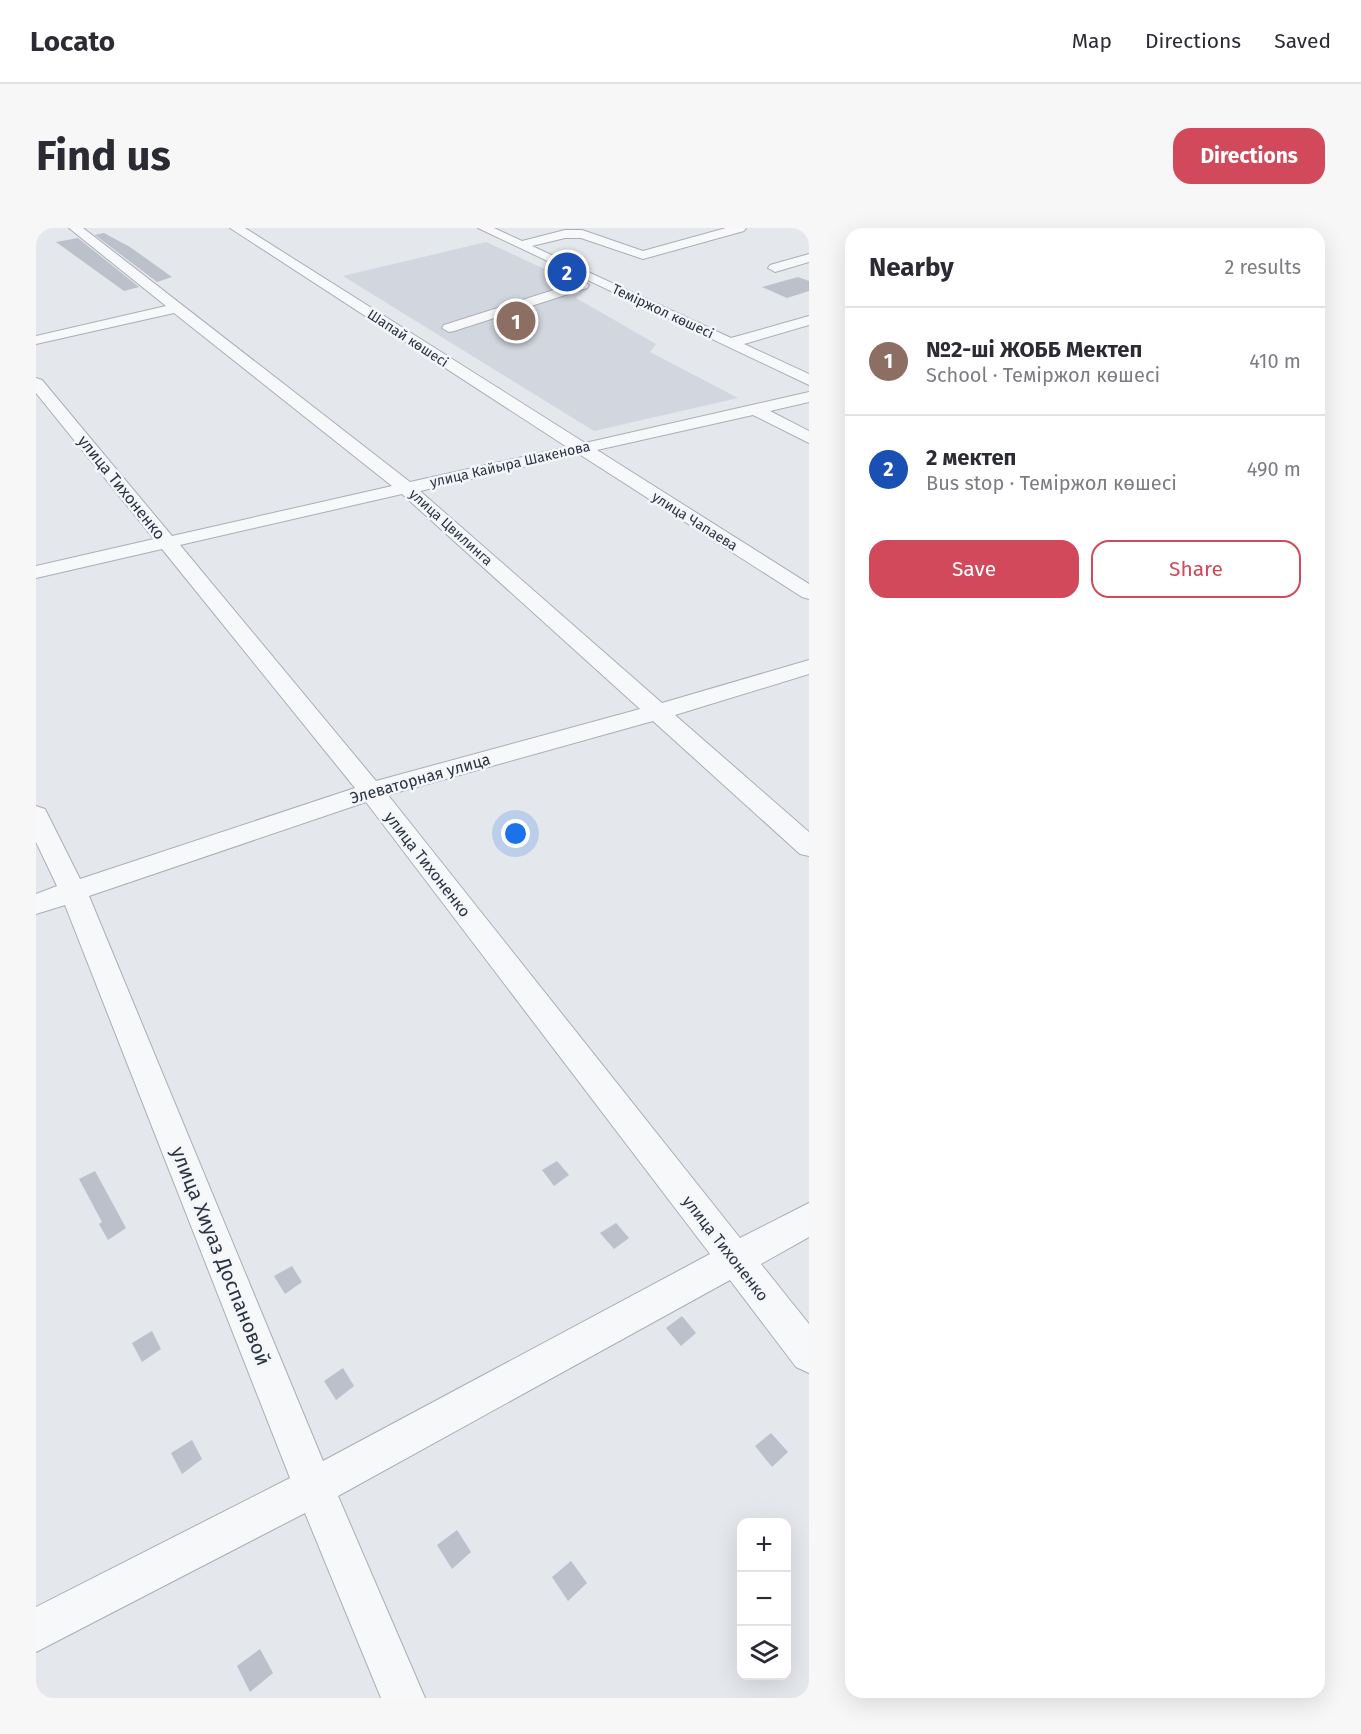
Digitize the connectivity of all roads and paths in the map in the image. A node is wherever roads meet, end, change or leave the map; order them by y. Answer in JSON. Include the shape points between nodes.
{"nodes":[{"id":1,"x":75,"y":228,"type":"edge"},
{"id":2,"x":236,"y":228,"type":"edge"},
{"id":3,"x":484,"y":228,"type":"edge"},
{"id":4,"x":740,"y":228,"type":"edge"},
{"id":5,"x":520,"y":245,"type":"junction"},
{"id":6,"x":809,"y":258,"type":"edge"},
{"id":7,"x":793,"y":263,"type":"junction"},
{"id":8,"x":564,"y":265,"type":"junction"},
{"id":9,"x":776,"y":268,"type":"dead end"},
{"id":10,"x":809,"y":269,"type":"edge"},
{"id":11,"x":603,"y":284,"type":"junction"},
{"id":12,"x":582,"y":285,"type":"junction"},
{"id":13,"x":177,"y":308,"type":"junction"},
{"id":14,"x":809,"y":320,"type":"edge"},
{"id":15,"x":449,"y":328,"type":"dead end"},
{"id":16,"x":36,"y":340,"type":"edge"},
{"id":17,"x":730,"y":343,"type":"junction"},
{"id":18,"x":809,"y":380,"type":"edge"},
{"id":19,"x":36,"y":383,"type":"edge"},
{"id":20,"x":809,"y":397,"type":"edge"},
{"id":21,"x":755,"y":409,"type":"junction"},
{"id":22,"x":809,"y":438,"type":"edge"},
{"id":23,"x":580,"y":448,"type":"junction"},
{"id":24,"x":406,"y":488,"type":"junction"},
{"id":25,"x":166,"y":542,"type":"junction"},
{"id":26,"x":36,"y":572,"type":"edge"},
{"id":27,"x":809,"y":593,"type":"edge"},
{"id":28,"x":809,"y":667,"type":"edge"},
{"id":29,"x":658,"y":712,"type":"junction"},
{"id":30,"x":371,"y":791,"type":"junction"},
{"id":31,"x":36,"y":815,"type":"edge"},
{"id":32,"x":809,"y":847,"type":"edge"},
{"id":33,"x":73,"y":891,"type":"junction"},
{"id":34,"x":36,"y":904,"type":"edge"},
{"id":35,"x":809,"y":1219,"type":"edge"},
{"id":36,"x":735,"y":1259,"type":"junction"},
{"id":37,"x":809,"y":1354,"type":"edge"},
{"id":38,"x":314,"y":1487,"type":"junction"},
{"id":39,"x":36,"y":1630,"type":"edge"},
{"id":40,"x":403,"y":1698,"type":"edge"}],
"edges":[{"from":1,"to":13,"type":"street","name":"улица Цвилинга"},
{"from":2,"to":23,"type":"street","name":"Шапай көшесі"},
{"from":3,"to":5,"type":"street","name":"Теміржол көшесі"},
{"from":4,"to":5,"type":"street","via":[[649,255],[582,234]]},
{"from":5,"to":8,"type":"street","name":"Теміржол көшесі"},
{"from":6,"to":7,"type":"street"},
{"from":7,"to":9,"type":"street"},
{"from":7,"to":10,"type":"street"},
{"from":8,"to":11,"type":"street","name":"Теміржол көшесі"},
{"from":8,"to":12,"type":"street","via":[[553,270]]},
{"from":11,"to":12,"type":"street"},
{"from":11,"to":17,"type":"street","name":"Теміржол көшесі"},
{"from":12,"to":15,"type":"street"},
{"from":13,"to":16,"type":"street"},
{"from":13,"to":24,"type":"street","name":"улица Цвилинга"},
{"from":14,"to":17,"type":"street"},
{"from":17,"to":18,"type":"street","name":"Теміржол көшесі"},
{"from":19,"to":25,"type":"street","name":"улица Тихоненко"},
{"from":20,"to":21,"type":"street","name":"улица Кайыра Шакенова"},
{"from":21,"to":22,"type":"street"},
{"from":21,"to":23,"type":"street","name":"улица Кайыра Шакенова"},
{"from":23,"to":24,"type":"street","name":"улица Кайыра Шакенова"},
{"from":23,"to":27,"type":"street","name":"улица Чапаева"},
{"from":24,"to":25,"type":"street","name":"улица Кайыра Шакенова"},
{"from":24,"to":29,"type":"street","name":"улица Цвилинга"},
{"from":25,"to":26,"type":"street","name":"улица Кайыра Шакенова"},
{"from":25,"to":30,"type":"street","name":"улица Тихоненко"},
{"from":28,"to":29,"type":"street","name":"Элеваторная улица"},
{"from":29,"to":30,"type":"street","name":"Элеваторная улица"},
{"from":29,"to":32,"type":"street","name":"улица Цвилинга"},
{"from":30,"to":33,"type":"street","name":"Элеваторная улица"},
{"from":30,"to":36,"type":"street","name":"улица Тихоненко"},
{"from":31,"to":33,"type":"street","name":"улица Хиуаз Доспановой"},
{"from":33,"to":34,"type":"street","name":"Элеваторная улица"},
{"from":33,"to":38,"type":"street","name":"улица Хиуаз Доспановой"},
{"from":35,"to":36,"type":"street"},
{"from":36,"to":37,"type":"street","name":"улица Тихоненко"},
{"from":36,"to":38,"type":"street"},
{"from":38,"to":39,"type":"street"},
{"from":38,"to":40,"type":"street","name":"улица Хиуаз Доспановой"}]}
